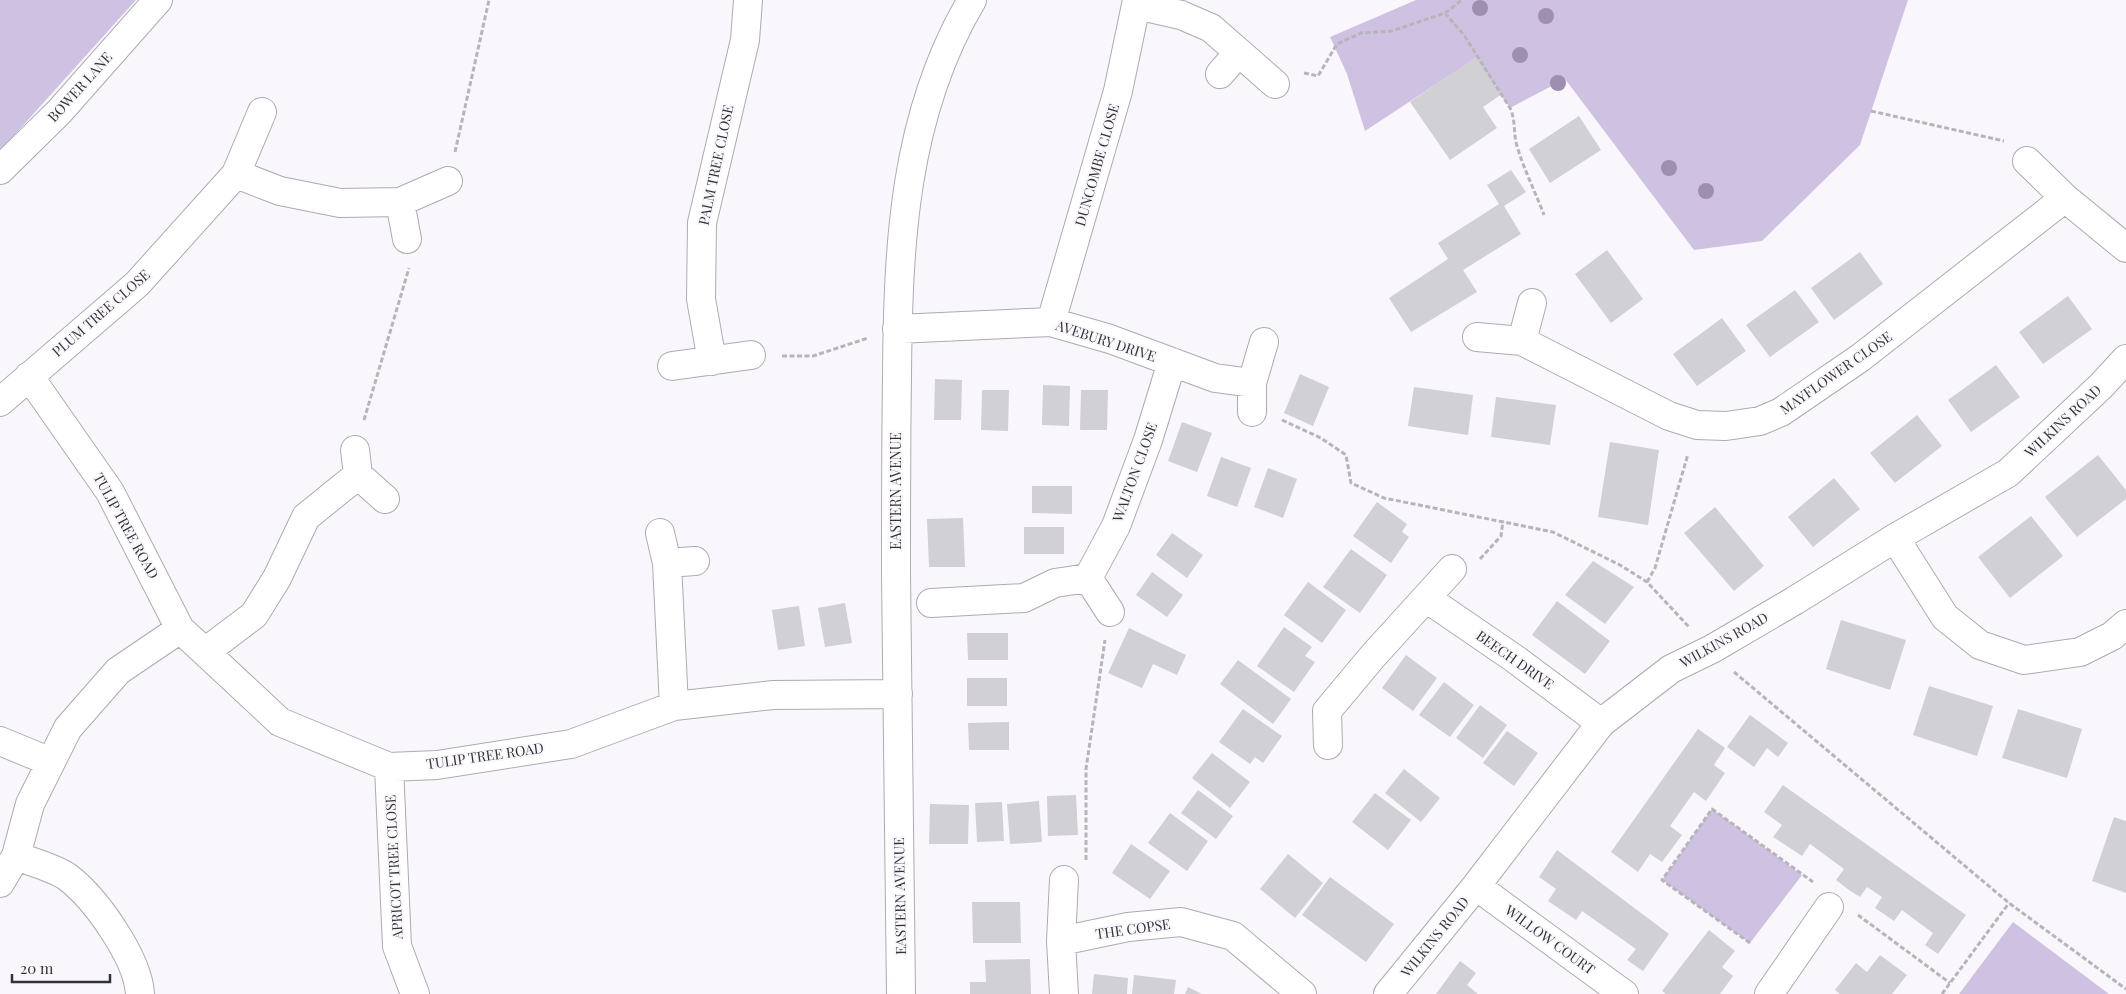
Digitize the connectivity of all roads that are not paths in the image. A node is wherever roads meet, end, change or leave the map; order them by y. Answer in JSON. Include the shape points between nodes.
{"nodes":[{"id":1,"x":158,"y":0,"type":"edge"},
{"id":2,"x":748,"y":0,"type":"edge"},
{"id":3,"x":972,"y":0,"type":"edge"},
{"id":4,"x":1137,"y":3,"type":"edge"},
{"id":5,"x":1238,"y":52,"type":"junction"},
{"id":6,"x":1220,"y":74,"type":"dead end"},
{"id":7,"x":1275,"y":84,"type":"dead end"},
{"id":8,"x":262,"y":112,"type":"dead end"},
{"id":9,"x":2027,"y":161,"type":"road end"},
{"id":10,"x":0,"y":170,"type":"edge"},
{"id":11,"x":236,"y":174,"type":"junction"},
{"id":12,"x":448,"y":181,"type":"dead end"},
{"id":13,"x":2065,"y":198,"type":"junction"},
{"id":14,"x":400,"y":202,"type":"junction"},
{"id":15,"x":408,"y":239,"type":"dead end"},
{"id":16,"x":2126,"y":248,"type":"edge"},
{"id":17,"x":1532,"y":303,"type":"dead end"},
{"id":18,"x":1051,"y":322,"type":"junction"},
{"id":19,"x":897,"y":329,"type":"junction"},
{"id":20,"x":1477,"y":337,"type":"dead end"},
{"id":21,"x":1522,"y":341,"type":"junction"},
{"id":22,"x":1264,"y":342,"type":"dead end"},
{"id":23,"x":751,"y":355,"type":"road end"},
{"id":24,"x":2126,"y":359,"type":"edge"},
{"id":25,"x":712,"y":360,"type":"junction"},
{"id":26,"x":1172,"y":362,"type":"junction"},
{"id":27,"x":672,"y":366,"type":"dead end"},
{"id":28,"x":29,"y":376,"type":"junction"},
{"id":29,"x":1252,"y":383,"type":"junction"},
{"id":30,"x":0,"y":402,"type":"edge"},
{"id":31,"x":1252,"y":412,"type":"dead end"},
{"id":32,"x":385,"y":499,"type":"dead end"},
{"id":33,"x":660,"y":533,"type":"dead end"},
{"id":34,"x":1895,"y":538,"type":"junction"},
{"id":35,"x":695,"y":561,"type":"dead end"},
{"id":36,"x":667,"y":563,"type":"junction"},
{"id":37,"x":1452,"y":569,"type":"road end"},
{"id":38,"x":1088,"y":578,"type":"junction"},
{"id":39,"x":1426,"y":598,"type":"junction"},
{"id":40,"x":931,"y":603,"type":"dead end"},
{"id":41,"x":1110,"y":612,"type":"road end"},
{"id":42,"x":2126,"y":624,"type":"edge"},
{"id":43,"x":180,"y":629,"type":"junction"},
{"id":44,"x":205,"y":652,"type":"junction"},
{"id":45,"x":898,"y":694,"type":"junction"},
{"id":46,"x":674,"y":706,"type":"junction"},
{"id":47,"x":1602,"y":723,"type":"junction"},
{"id":48,"x":0,"y":741,"type":"edge"},
{"id":49,"x":1328,"y":745,"type":"dead end"},
{"id":50,"x":51,"y":762,"type":"junction"},
{"id":51,"x":390,"y":767,"type":"junction"},
{"id":52,"x":16,"y":856,"type":"junction"},
{"id":53,"x":1064,"y":880,"type":"road end"},
{"id":54,"x":0,"y":883,"type":"edge"},
{"id":55,"x":1476,"y":886,"type":"junction"},
{"id":56,"x":1824,"y":896,"type":"road end"},
{"id":57,"x":1061,"y":941,"type":"junction"},
{"id":58,"x":140,"y":994,"type":"edge"},
{"id":59,"x":415,"y":994,"type":"edge"},
{"id":60,"x":901,"y":994,"type":"edge"},
{"id":61,"x":1064,"y":994,"type":"edge"},
{"id":62,"x":1302,"y":994,"type":"edge"},
{"id":63,"x":1388,"y":994,"type":"edge"},
{"id":64,"x":1624,"y":994,"type":"edge"},
{"id":65,"x":1769,"y":994,"type":"edge"}],
"edges":[{"from":1,"to":10,"type":"street","name":"BOWER LANE","via":[[59,112]]},
{"from":2,"to":25,"type":"street","name":"PALM TREE CLOSE","via":[[745,40],[702,223],[701,299]]},
{"from":3,"to":19,"type":"street","name":"EASTERN AVENUE","via":[[958,24],[930,93],[914,150],[904,203]]},
{"from":4,"to":5,"type":"street","name":"DUNCOMBE CLOSE","via":[[1181,15],[1211,28]]},
{"from":4,"to":18,"type":"street","name":"DUNCOMBE CLOSE","via":[[1118,91]]},
{"from":5,"to":6,"type":"street"},
{"from":5,"to":7,"type":"street","name":"DUNCOMBE CLOSE"},
{"from":8,"to":11,"type":"street","name":"PLUM TREE CLOSE"},
{"from":9,"to":13,"type":"street"},
{"from":11,"to":14,"type":"street","via":[[280,191],[340,203]]},
{"from":11,"to":28,"type":"street","name":"PLUM TREE CLOSE","via":[[137,284]]},
{"from":12,"to":14,"type":"street"},
{"from":13,"to":16,"type":"street"},
{"from":13,"to":21,"type":"street","name":"MAYFLOWER CLOSE","via":[[1860,358],[1781,412],[1760,421],[1726,426],[1697,425],[1669,416]]},
{"from":14,"to":15,"type":"street"},
{"from":17,"to":21,"type":"street"},
{"from":18,"to":19,"type":"street","name":"AVEBURY DRIVE"},
{"from":18,"to":26,"type":"street","name":"AVEBURY DRIVE"},
{"from":19,"to":45,"type":"street","name":"EASTERN AVENUE"},
{"from":20,"to":21,"type":"street","name":"MAYFLOWER CLOSE"},
{"from":22,"to":29,"type":"street"},
{"from":23,"to":25,"type":"street"},
{"from":24,"to":34,"type":"street","name":"WILKINS ROAD","via":[[2008,473]]},
{"from":25,"to":27,"type":"street"},
{"from":26,"to":29,"type":"street","name":"AVEBURY DRIVE","via":[[1215,378]]},
{"from":26,"to":38,"type":"street","name":"WALTON CLOSE","via":[[1116,526]]},
{"from":28,"to":30,"type":"street","name":"PLUM TREE CLOSE"},
{"from":28,"to":43,"type":"street","name":"TULIP TREE ROAD","via":[[110,492]]},
{"from":29,"to":31,"type":"street"},
{"from":32,"to":44,"type":"street","via":[[357,462],[306,517],[277,578],[254,615]]},
{"from":33,"to":36,"type":"street"},
{"from":34,"to":42,"type":"street","via":[[1945,617],[1980,645],[2024,660],[2080,652],[2112,636]]},
{"from":34,"to":47,"type":"street","name":"WILKINS ROAD","via":[[1712,649],[1671,669]]},
{"from":35,"to":36,"type":"street"},
{"from":36,"to":46,"type":"street"},
{"from":37,"to":39,"type":"street"},
{"from":38,"to":40,"type":"street","via":[[1055,583],[1024,598]]},
{"from":38,"to":41,"type":"street"},
{"from":39,"to":47,"type":"street","name":"BEECH DRIVE"},
{"from":39,"to":49,"type":"street","via":[[1327,711]]},
{"from":43,"to":44,"type":"street","name":"TULIP TREE ROAD"},
{"from":43,"to":50,"type":"street","via":[[118,671],[68,728]]},
{"from":44,"to":51,"type":"street","name":"TULIP TREE ROAD","via":[[280,722]]},
{"from":45,"to":46,"type":"street","name":"TULIP TREE ROAD","via":[[773,695]]},
{"from":45,"to":60,"type":"street","name":"EASTERN AVENUE"},
{"from":46,"to":51,"type":"street","name":"TULIP TREE ROAD","via":[[571,744],[437,765]]},
{"from":47,"to":55,"type":"street","name":"WILKINS ROAD"},
{"from":48,"to":50,"type":"street"},
{"from":50,"to":52,"type":"street","via":[[30,804]]},
{"from":51,"to":59,"type":"street","name":"APRICOT TREE CLOSE","via":[[397,946]]},
{"from":52,"to":54,"type":"street"},
{"from":52,"to":58,"type":"street","via":[[65,876],[99,907],[131,944]]},
{"from":53,"to":57,"type":"street"},
{"from":55,"to":63,"type":"street","name":"WILKINS ROAD"},
{"from":55,"to":64,"type":"street","name":"WILLOW COURT"},
{"from":56,"to":65,"type":"street"},
{"from":57,"to":61,"type":"street"},
{"from":57,"to":62,"type":"street","name":"THE COPSE","via":[[1181,922],[1233,936]]}]}
